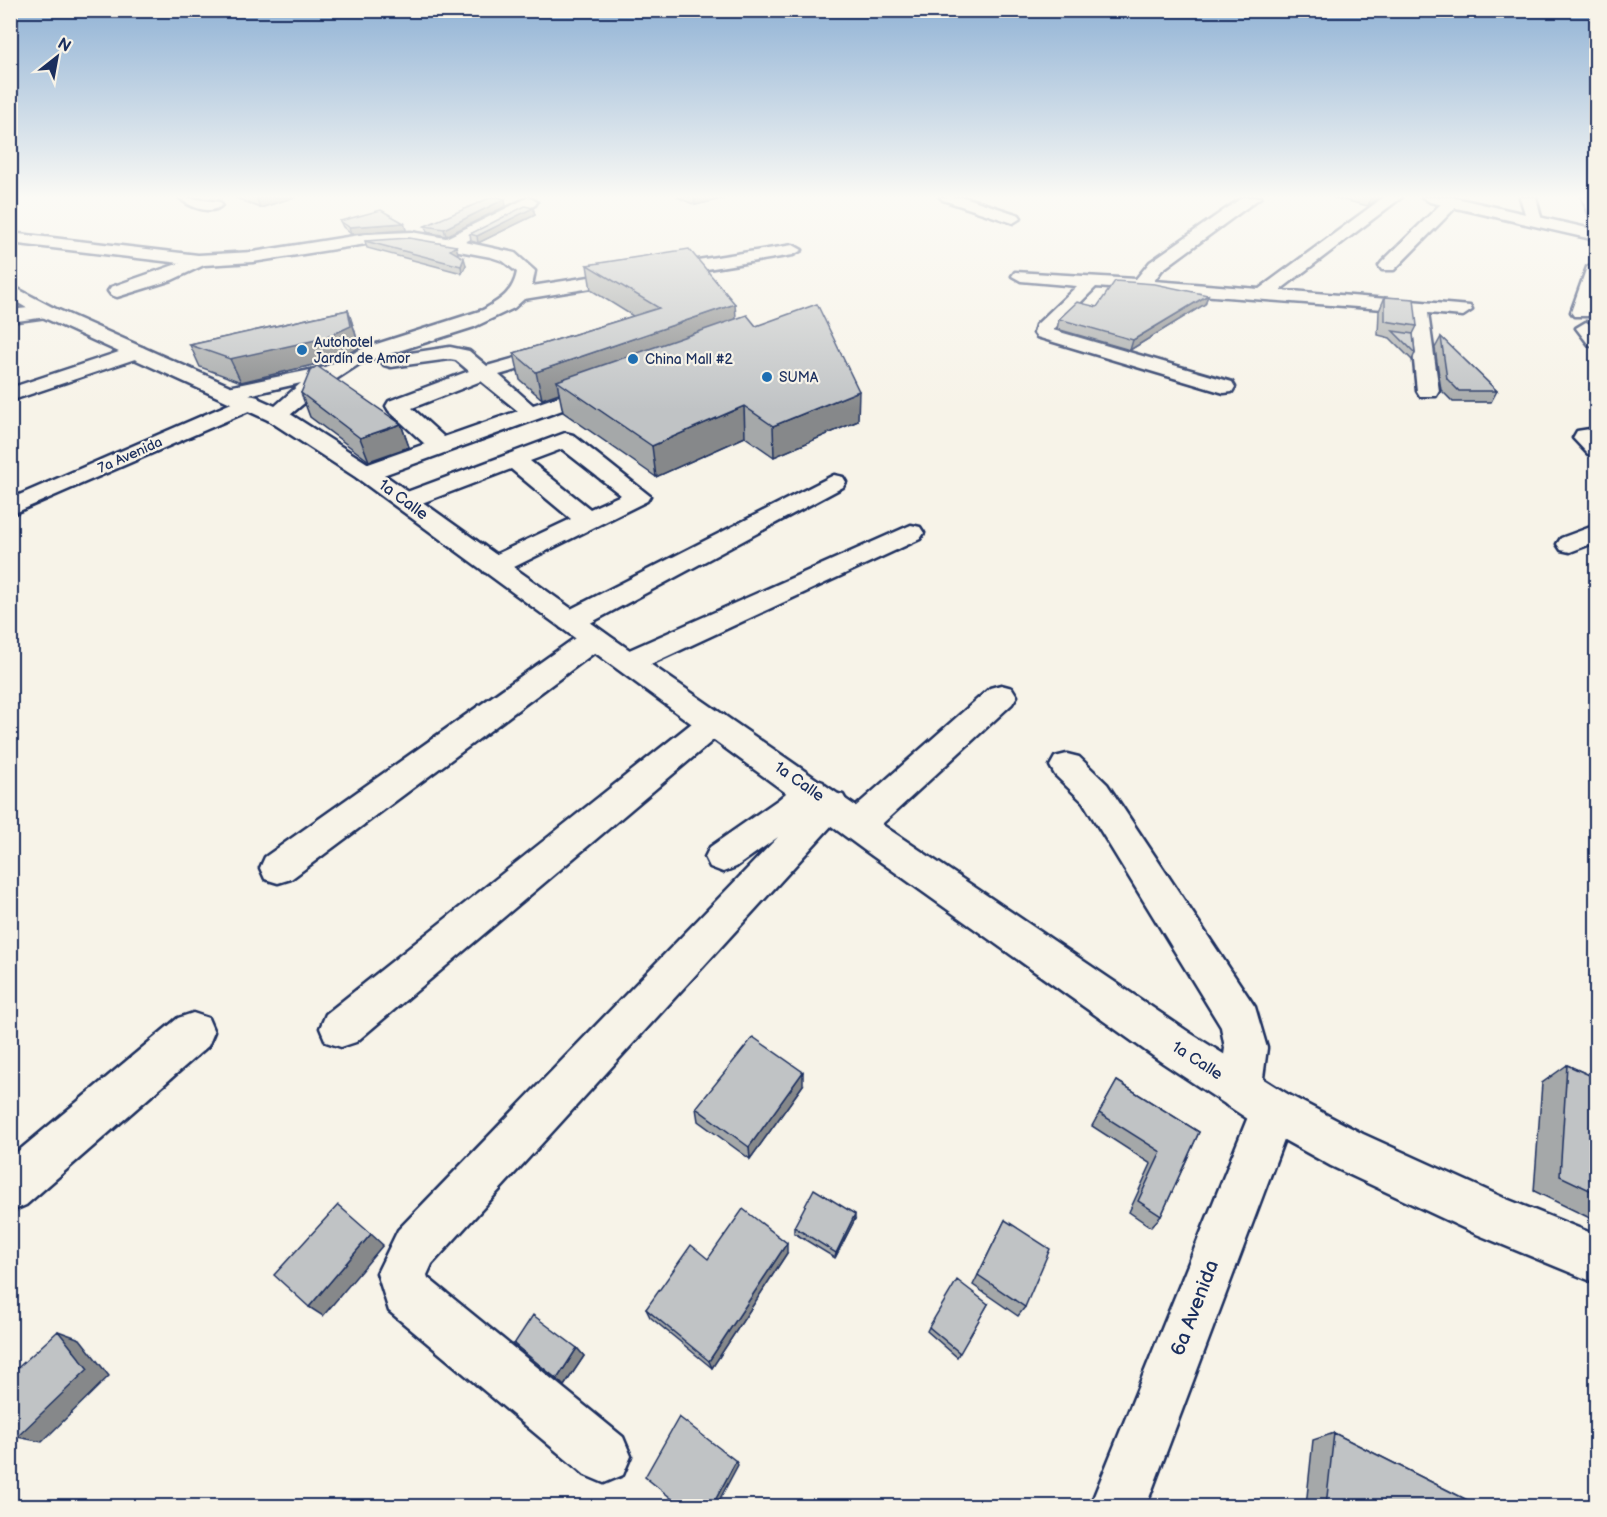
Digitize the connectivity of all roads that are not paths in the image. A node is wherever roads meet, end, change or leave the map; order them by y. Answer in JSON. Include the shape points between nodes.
{"nodes":[{"id":1,"x":1596,"y":267,"type":"edge"},
{"id":2,"x":182,"y":268,"type":"edge"},
{"id":3,"x":523,"y":268,"type":"edge"},
{"id":4,"x":682,"y":268,"type":"edge"},
{"id":5,"x":1155,"y":268,"type":"edge"},
{"id":6,"x":1299,"y":268,"type":"edge"},
{"id":7,"x":1021,"y":276,"type":"dead end"},
{"id":8,"x":1091,"y":282,"type":"junction"},
{"id":9,"x":1140,"y":286,"type":"junction"},
{"id":10,"x":10,"y":290,"type":"edge"},
{"id":11,"x":117,"y":291,"type":"dead end"},
{"id":12,"x":519,"y":294,"type":"junction"},
{"id":13,"x":1262,"y":295,"type":"junction"},
{"id":14,"x":1418,"y":307,"type":"junction"},
{"id":15,"x":1463,"y":310,"type":"dead end"},
{"id":16,"x":47,"y":312,"type":"junction"},
{"id":17,"x":10,"y":316,"type":"edge"},
{"id":18,"x":1588,"y":327,"type":"edge"},
{"id":19,"x":573,"y":347,"type":"edge"},
{"id":20,"x":137,"y":352,"type":"junction"},
{"id":21,"x":332,"y":370,"type":"junction"},
{"id":22,"x":484,"y":373,"type":"junction"},
{"id":23,"x":621,"y":381,"type":"edge"},
{"id":24,"x":1224,"y":387,"type":"dead end"},
{"id":25,"x":1428,"y":391,"type":"dead end"},
{"id":26,"x":10,"y":396,"type":"edge"},
{"id":27,"x":252,"y":403,"type":"junction"},
{"id":28,"x":522,"y":405,"type":"dead end"},
{"id":29,"x":1596,"y":435,"type":"edge"},
{"id":30,"x":441,"y":446,"type":"junction"},
{"id":31,"x":1596,"y":449,"type":"edge"},
{"id":32,"x":514,"y":460,"type":"junction"},
{"id":33,"x":366,"y":473,"type":"junction"},
{"id":34,"x":834,"y":482,"type":"dead end"},
{"id":35,"x":405,"y":501,"type":"junction"},
{"id":36,"x":10,"y":508,"type":"edge"},
{"id":37,"x":588,"y":520,"type":"junction"},
{"id":38,"x":911,"y":533,"type":"dead end"},
{"id":39,"x":1596,"y":533,"type":"edge"},
{"id":40,"x":1570,"y":544,"type":"dead end"},
{"id":41,"x":494,"y":566,"type":"junction"},
{"id":42,"x":581,"y":631,"type":"junction"},
{"id":43,"x":629,"y":662,"type":"junction"},
{"id":44,"x":1001,"y":696,"type":"dead end"},
{"id":45,"x":713,"y":723,"type":"junction"},
{"id":46,"x":1066,"y":766,"type":"dead end"},
{"id":47,"x":833,"y":807,"type":"junction"},
{"id":48,"x":723,"y":857,"type":"dead end"},
{"id":49,"x":278,"y":868,"type":"dead end"},
{"id":50,"x":342,"y":1029,"type":"dead end"},
{"id":51,"x":193,"y":1032,"type":"dead end"},
{"id":52,"x":1257,"y":1100,"type":"junction"},
{"id":53,"x":10,"y":1189,"type":"edge"},
{"id":54,"x":1596,"y":1259,"type":"edge"},
{"id":55,"x":604,"y":1456,"type":"dead end"},
{"id":56,"x":1118,"y":1506,"type":"edge"}],
"edges":[{"from":1,"to":18,"type":"street"},
{"from":2,"to":11,"type":"street"},
{"from":3,"to":12,"type":"street","via":[[525,282]]},
{"from":4,"to":12,"type":"street"},
{"from":5,"to":9,"type":"street"},
{"from":6,"to":13,"type":"street"},
{"from":7,"to":8,"type":"street"},
{"from":8,"to":9,"type":"street"},
{"from":8,"to":24,"type":"street","via":[[1043,329],[1044,333]]},
{"from":9,"to":13,"type":"street"},
{"from":10,"to":16,"type":"street","name":"1a Calle"},
{"from":12,"to":21,"type":"street","via":[[484,316],[390,345]]},
{"from":13,"to":14,"type":"street"},
{"from":14,"to":15,"type":"street"},
{"from":14,"to":25,"type":"street"},
{"from":16,"to":17,"type":"street"},
{"from":16,"to":20,"type":"street","name":"1a Calle"},
{"from":19,"to":22,"type":"street"},
{"from":20,"to":26,"type":"street"},
{"from":20,"to":27,"type":"street","name":"1a Calle"},
{"from":21,"to":22,"type":"street","via":[[450,353],[462,355]]},
{"from":21,"to":27,"type":"street","via":[[311,383]]},
{"from":21,"to":27,"type":"street","via":[[293,377]]},
{"from":22,"to":28,"type":"street"},
{"from":22,"to":30,"type":"street","via":[[397,406]]},
{"from":23,"to":30,"type":"street"},
{"from":27,"to":33,"type":"street","name":"1a Calle"},
{"from":27,"to":36,"type":"street","name":"7a Avenida"},
{"from":29,"to":31,"type":"street","via":[[1584,438]]},
{"from":30,"to":33,"type":"street"},
{"from":32,"to":35,"type":"street"},
{"from":32,"to":37,"type":"street"},
{"from":32,"to":37,"type":"street","via":[[565,440],[638,496]]},
{"from":33,"to":35,"type":"street","name":"1a Calle"},
{"from":34,"to":42,"type":"street"},
{"from":35,"to":41,"type":"street","name":"1a Calle"},
{"from":37,"to":41,"type":"street"},
{"from":38,"to":43,"type":"street"},
{"from":39,"to":40,"type":"street"},
{"from":41,"to":42,"type":"street","name":"1a Calle"},
{"from":42,"to":43,"type":"street","name":"1a Calle"},
{"from":42,"to":49,"type":"street"},
{"from":43,"to":45,"type":"street","name":"1a Calle"},
{"from":44,"to":47,"type":"street"},
{"from":45,"to":47,"type":"street","name":"1a Calle"},
{"from":45,"to":50,"type":"street"},
{"from":46,"to":52,"type":"street","name":"6a Avenida","via":[[1095,793],[1240,1021]]},
{"from":47,"to":48,"type":"street","via":[[791,809]]},
{"from":47,"to":52,"type":"street","name":"1a Calle"},
{"from":47,"to":55,"type":"street","via":[[415,1246],[402,1273],[407,1293]]},
{"from":51,"to":53,"type":"street"},
{"from":52,"to":54,"type":"street","name":"1a Calle","via":[[1347,1150]]},
{"from":52,"to":56,"type":"street","name":"6a Avenida"}]}
